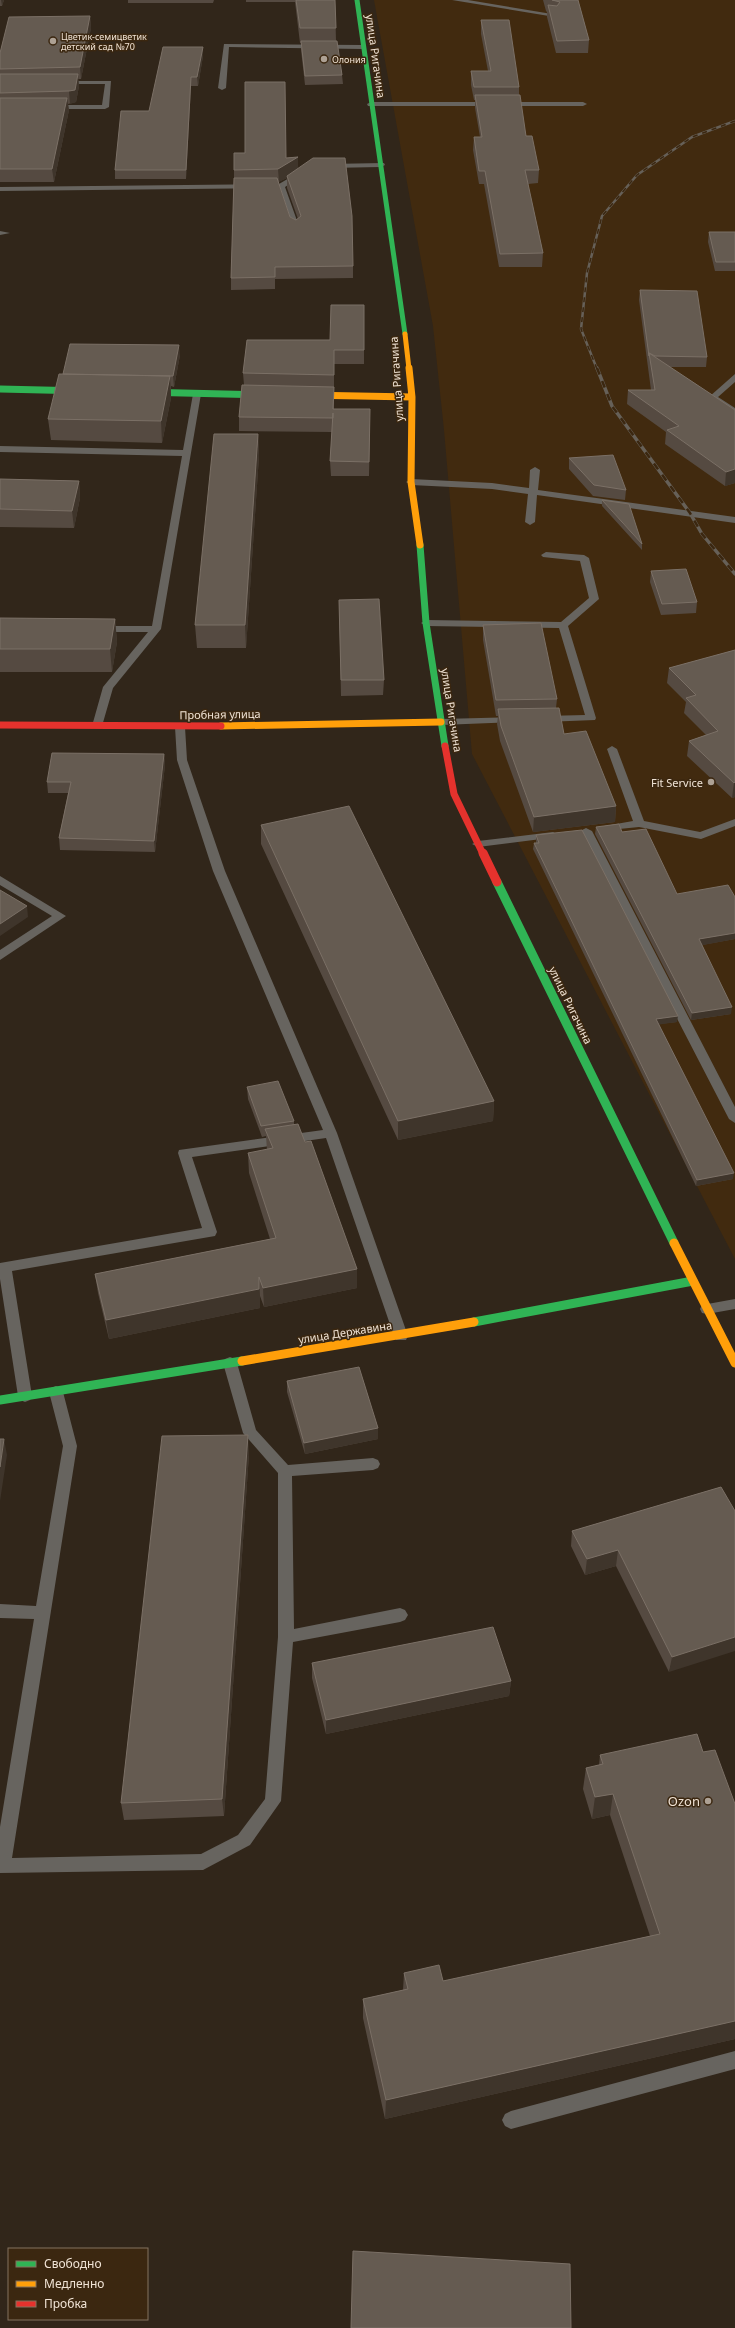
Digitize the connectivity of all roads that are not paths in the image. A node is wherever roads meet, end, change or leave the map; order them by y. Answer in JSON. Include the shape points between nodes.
{"nodes":[{"id":1,"x":356,"y":0,"type":"edge"},
{"id":2,"x":455,"y":0,"type":"edge"},
{"id":3,"x":555,"y":15,"type":"edge"},
{"id":4,"x":362,"y":47,"type":"junction"},
{"id":5,"x":54,"y":83,"type":"edge"},
{"id":6,"x":222,"y":88,"type":"dead end"},
{"id":7,"x":371,"y":104,"type":"junction"},
{"id":8,"x":583,"y":104,"type":"dead end"},
{"id":9,"x":45,"y":107,"type":"edge"},
{"id":10,"x":381,"y":165,"type":"junction"},
{"id":11,"x":319,"y":166,"type":"edge"},
{"id":12,"x":306,"y":170,"type":"edge"},
{"id":13,"x":281,"y":186,"type":"junction"},
{"id":14,"x":0,"y":189,"type":"edge"},
{"id":15,"x":296,"y":229,"type":"edge"},
{"id":16,"x":735,"y":377,"type":"edge"},
{"id":17,"x":0,"y":389,"type":"edge"},
{"id":18,"x":94,"y":391,"type":"edge"},
{"id":19,"x":134,"y":392,"type":"edge"},
{"id":20,"x":197,"y":394,"type":"junction"},
{"id":21,"x":412,"y":397,"type":"junction"},
{"id":22,"x":735,"y":412,"type":"edge"},
{"id":23,"x":0,"y":449,"type":"edge"},
{"id":24,"x":187,"y":453,"type":"junction"},
{"id":25,"x":535,"y":470,"type":"dead end"},
{"id":26,"x":411,"y":482,"type":"junction"},
{"id":27,"x":533,"y":492,"type":"junction"},
{"id":28,"x":735,"y":520,"type":"edge"},
{"id":29,"x":530,"y":522,"type":"dead end"},
{"id":30,"x":546,"y":555,"type":"dead end"},
{"id":31,"x":426,"y":623,"type":"junction"},
{"id":32,"x":563,"y":625,"type":"junction"},
{"id":33,"x":86,"y":629,"type":"edge"},
{"id":34,"x":156,"y":629,"type":"junction"},
{"id":35,"x":441,"y":722,"type":"junction"},
{"id":36,"x":0,"y":725,"type":"edge"},
{"id":37,"x":97,"y":726,"type":"junction"},
{"id":38,"x":180,"y":727,"type":"junction"},
{"id":39,"x":612,"y":749,"type":"dead end"},
{"id":40,"x":735,"y":822,"type":"edge"},
{"id":41,"x":640,"y":824,"type":"junction"},
{"id":42,"x":586,"y":831,"type":"junction"},
{"id":43,"x":478,"y":844,"type":"junction"},
{"id":44,"x":0,"y":880,"type":"edge"},
{"id":45,"x":0,"y":956,"type":"edge"},
{"id":46,"x":735,"y":1119,"type":"edge"},
{"id":47,"x":331,"y":1133,"type":"junction"},
{"id":48,"x":693,"y":1281,"type":"junction"},
{"id":49,"x":735,"y":1304,"type":"edge"},
{"id":50,"x":707,"y":1309,"type":"junction"},
{"id":51,"x":400,"y":1336,"type":"junction"},
{"id":52,"x":230,"y":1363,"type":"junction"},
{"id":53,"x":735,"y":1363,"type":"edge"},
{"id":54,"x":56,"y":1392,"type":"junction"},
{"id":55,"x":25,"y":1396,"type":"junction"},
{"id":56,"x":0,"y":1400,"type":"edge"},
{"id":57,"x":373,"y":1464,"type":"dead end"},
{"id":58,"x":285,"y":1471,"type":"junction"},
{"id":59,"x":0,"y":1611,"type":"edge"},
{"id":60,"x":43,"y":1613,"type":"junction"},
{"id":61,"x":400,"y":1615,"type":"dead end"},
{"id":62,"x":286,"y":1637,"type":"junction"},
{"id":63,"x":1,"y":1870,"type":"edge"},
{"id":64,"x":735,"y":2060,"type":"edge"},
{"id":65,"x":511,"y":2120,"type":"dead end"}],
"edges":[{"from":1,"to":4,"type":"main road","name":"улица Ригачина"},
{"from":2,"to":3,"type":"lane"},
{"from":4,"to":6,"type":"lane","via":[[226,45]]},
{"from":4,"to":7,"type":"main road","name":"улица Ригачина"},
{"from":5,"to":9,"type":"lane","via":[[109,82],[105,107]]},
{"from":7,"to":8,"type":"lane"},
{"from":7,"to":10,"type":"main road","name":"улица Ригачина"},
{"from":10,"to":11,"type":"lane"},
{"from":10,"to":21,"type":"main road","name":"улица Ригачина","via":[[402,307]]},
{"from":12,"to":13,"type":"lane"},
{"from":13,"to":14,"type":"lane"},
{"from":13,"to":15,"type":"lane"},
{"from":16,"to":22,"type":"lane","via":[[713,397]]},
{"from":17,"to":18,"type":"main road"},
{"from":19,"to":20,"type":"main road"},
{"from":20,"to":21,"type":"main road"},
{"from":20,"to":24,"type":"lane"},
{"from":21,"to":26,"type":"main road","name":"улица Ригачина"},
{"from":23,"to":24,"type":"lane"},
{"from":24,"to":34,"type":"lane"},
{"from":25,"to":27,"type":"lane"},
{"from":26,"to":27,"type":"lane","via":[[492,486]]},
{"from":26,"to":31,"type":"main road","name":"улица Ригачина","via":[[420,542]]},
{"from":27,"to":28,"type":"lane"},
{"from":27,"to":29,"type":"lane"},
{"from":30,"to":32,"type":"lane","via":[[584,558],[594,599]]},
{"from":31,"to":32,"type":"lane"},
{"from":31,"to":35,"type":"main road","name":"улица Ригачина"},
{"from":32,"to":35,"type":"lane","via":[[590,718]]},
{"from":33,"to":34,"type":"lane"},
{"from":34,"to":37,"type":"lane","via":[[108,687]]},
{"from":35,"to":38,"type":"main road","name":"Пробная улица"},
{"from":35,"to":43,"type":"main road","name":"улица Ригачина","via":[[454,794]]},
{"from":36,"to":37,"type":"main road","name":"Пробная улица"},
{"from":37,"to":38,"type":"main road","name":"Пробная улица"},
{"from":38,"to":47,"type":"lane","via":[[182,760],[218,871]]},
{"from":39,"to":41,"type":"lane"},
{"from":40,"to":41,"type":"lane","via":[[701,836]]},
{"from":41,"to":42,"type":"lane"},
{"from":42,"to":43,"type":"lane"},
{"from":42,"to":46,"type":"lane"},
{"from":43,"to":48,"type":"main road","name":"улица Ригачина"},
{"from":44,"to":45,"type":"lane","via":[[60,916]]},
{"from":47,"to":51,"type":"lane"},
{"from":47,"to":55,"type":"lane","via":[[184,1153],[210,1232],[5,1267]]},
{"from":48,"to":50,"type":"main road","name":"улица Ригачина"},
{"from":48,"to":51,"type":"main road","name":"улица Державина"},
{"from":49,"to":50,"type":"lane"},
{"from":50,"to":53,"type":"main road","name":"улица Ригачина"},
{"from":51,"to":52,"type":"main road","name":"улица Державина"},
{"from":52,"to":54,"type":"main road","name":"улица Державина"},
{"from":52,"to":58,"type":"lane","via":[[250,1433]]},
{"from":54,"to":55,"type":"main road","name":"улица Державина"},
{"from":54,"to":60,"type":"lane","via":[[70,1446]]},
{"from":55,"to":56,"type":"main road","name":"улица Державина"},
{"from":57,"to":58,"type":"lane"},
{"from":58,"to":62,"type":"lane"},
{"from":59,"to":60,"type":"lane"},
{"from":60,"to":63,"type":"lane"},
{"from":61,"to":62,"type":"lane"},
{"from":62,"to":63,"type":"lane","via":[[273,1801],[244,1840],[203,1862]]},
{"from":64,"to":65,"type":"lane"}]}
